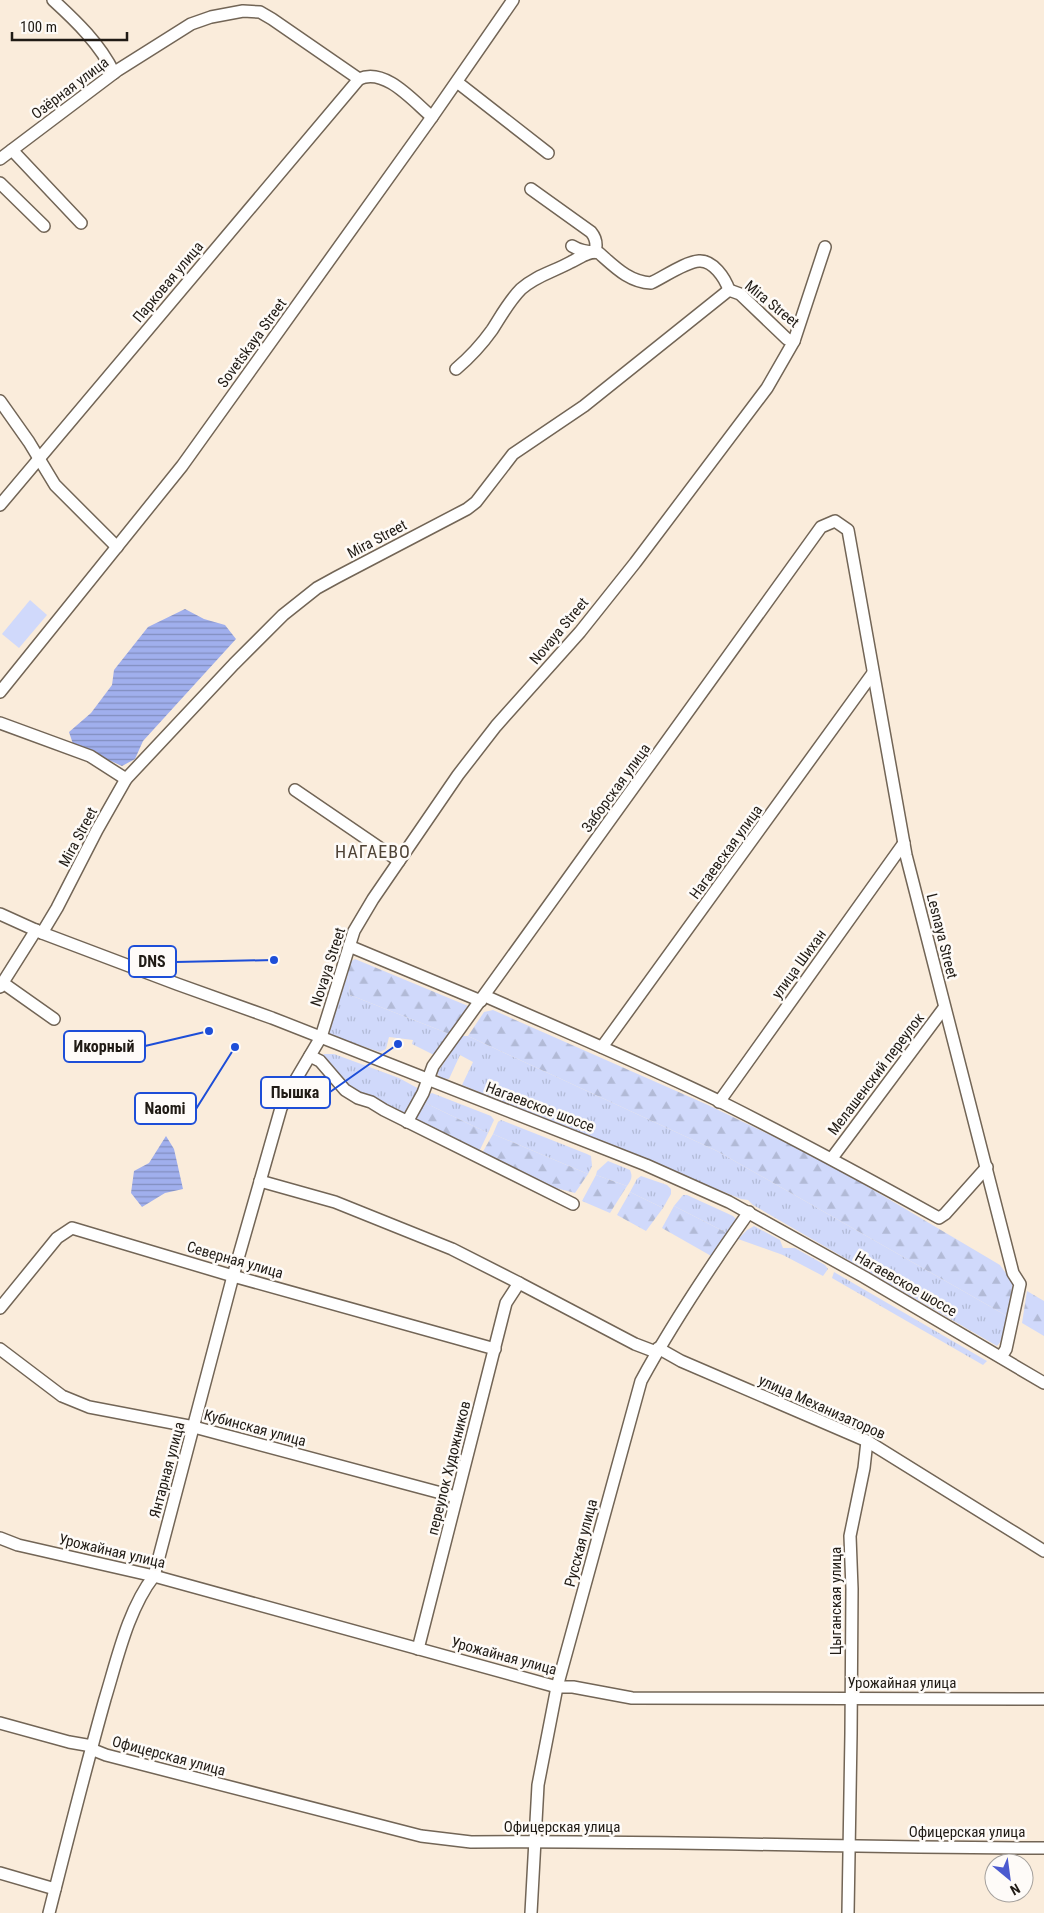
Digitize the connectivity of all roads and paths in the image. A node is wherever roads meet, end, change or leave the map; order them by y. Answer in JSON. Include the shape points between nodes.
{"nodes":[{"id":1,"x":53,"y":0,"type":"edge"},
{"id":2,"x":513,"y":0,"type":"edge"},
{"id":3,"x":114,"y":73,"type":"junction"},
{"id":4,"x":359,"y":79,"type":"junction"},
{"id":5,"x":456,"y":82,"type":"junction"},
{"id":6,"x":432,"y":117,"type":"junction"},
{"id":7,"x":12,"y":150,"type":"junction"},
{"id":8,"x":548,"y":153,"type":"dead end"},
{"id":9,"x":0,"y":159,"type":"edge"},
{"id":10,"x":0,"y":184,"type":"edge"},
{"id":11,"x":531,"y":189,"type":"dead end"},
{"id":12,"x":81,"y":223,"type":"dead end"},
{"id":13,"x":44,"y":226,"type":"dead end"},
{"id":14,"x":572,"y":246,"type":"dead end"},
{"id":15,"x":825,"y":247,"type":"dead end"},
{"id":16,"x":595,"y":252,"type":"junction"},
{"id":17,"x":729,"y":290,"type":"junction"},
{"id":18,"x":794,"y":341,"type":"junction"},
{"id":19,"x":456,"y":369,"type":"dead end"},
{"id":20,"x":0,"y":401,"type":"edge"},
{"id":21,"x":40,"y":459,"type":"junction"},
{"id":22,"x":0,"y":505,"type":"edge"},
{"id":23,"x":835,"y":521,"type":"joint"},
{"id":24,"x":117,"y":547,"type":"junction"},
{"id":25,"x":873,"y":673,"type":"junction"},
{"id":26,"x":0,"y":692,"type":"edge"},
{"id":27,"x":0,"y":723,"type":"edge"},
{"id":28,"x":126,"y":779,"type":"junction"},
{"id":29,"x":296,"y":790,"type":"dead end"},
{"id":30,"x":904,"y":843,"type":"junction"},
{"id":31,"x":399,"y":861,"type":"junction"},
{"id":32,"x":0,"y":914,"type":"edge"},
{"id":33,"x":39,"y":931,"type":"junction"},
{"id":34,"x":349,"y":946,"type":"junction"},
{"id":35,"x":1,"y":985,"type":"edge"},
{"id":36,"x":483,"y":998,"type":"junction"},
{"id":37,"x":944,"y":1008,"type":"junction"},
{"id":38,"x":54,"y":1018,"type":"dead end"},
{"id":39,"x":321,"y":1037,"type":"junction"},
{"id":40,"x":602,"y":1048,"type":"junction"},
{"id":41,"x":310,"y":1056,"type":"junction"},
{"id":42,"x":429,"y":1079,"type":"junction"},
{"id":43,"x":719,"y":1102,"type":"junction"},
{"id":44,"x":407,"y":1122,"type":"junction"},
{"id":45,"x":832,"y":1158,"type":"junction"},
{"id":46,"x":987,"y":1167,"type":"junction"},
{"id":47,"x":260,"y":1181,"type":"junction"},
{"id":48,"x":573,"y":1204,"type":"dead end"},
{"id":49,"x":749,"y":1212,"type":"junction"},
{"id":50,"x":234,"y":1276,"type":"junction"},
{"id":51,"x":519,"y":1284,"type":"junction"},
{"id":52,"x":0,"y":1308,"type":"edge"},
{"id":53,"x":495,"y":1348,"type":"junction"},
{"id":54,"x":0,"y":1349,"type":"edge"},
{"id":55,"x":657,"y":1350,"type":"junction"},
{"id":56,"x":1001,"y":1357,"type":"junction"},
{"id":57,"x":1044,"y":1382,"type":"edge"},
{"id":58,"x":194,"y":1427,"type":"junction"},
{"id":59,"x":867,"y":1441,"type":"junction"},
{"id":60,"x":456,"y":1497,"type":"junction"},
{"id":61,"x":0,"y":1538,"type":"edge"},
{"id":62,"x":1044,"y":1551,"type":"edge"},
{"id":63,"x":154,"y":1576,"type":"junction"},
{"id":64,"x":418,"y":1649,"type":"junction"},
{"id":65,"x":557,"y":1687,"type":"junction"},
{"id":66,"x":851,"y":1698,"type":"junction"},
{"id":67,"x":1044,"y":1699,"type":"edge"},
{"id":68,"x":0,"y":1723,"type":"edge"},
{"id":69,"x":92,"y":1747,"type":"junction"},
{"id":70,"x":535,"y":1841,"type":"junction"},
{"id":71,"x":849,"y":1845,"type":"junction"},
{"id":72,"x":1044,"y":1848,"type":"edge"},
{"id":73,"x":0,"y":1873,"type":"edge"},
{"id":74,"x":55,"y":1889,"type":"junction"},
{"id":75,"x":49,"y":1913,"type":"edge"},
{"id":76,"x":531,"y":1913,"type":"edge"},
{"id":77,"x":848,"y":1913,"type":"edge"}],
"edges":[{"from":1,"to":3,"type":"street","via":[[93,41]]},
{"from":2,"to":5,"type":"street","name":"Sovetskaya Street"},
{"from":3,"to":4,"type":"street","name":"Озёрная улица","via":[[191,24],[243,10],[260,12],[272,19]]},
{"from":3,"to":7,"type":"street","name":"Озёрная улица"},
{"from":4,"to":6,"type":"street","via":[[367,75],[387,79]]},
{"from":4,"to":21,"type":"street","name":"Парковая улица"},
{"from":5,"to":6,"type":"street","name":"Sovetskaya Street"},
{"from":5,"to":8,"type":"street"},
{"from":6,"to":24,"type":"street","name":"Sovetskaya Street","via":[[182,466]]},
{"from":7,"to":9,"type":"street","name":"Озёрная улица"},
{"from":7,"to":12,"type":"street"},
{"from":10,"to":13,"type":"street"},
{"from":11,"to":16,"type":"street","via":[[591,232],[596,242]]},
{"from":14,"to":16,"type":"street"},
{"from":15,"to":18,"type":"street","name":"Novaya Street"},
{"from":16,"to":17,"type":"street","via":[[628,277],[645,283],[689,264],[704,262],[718,271]]},
{"from":16,"to":19,"type":"street","via":[[541,274],[524,287],[468,359]]},
{"from":17,"to":18,"type":"street","name":"Mira Street","via":[[740,294]]},
{"from":17,"to":28,"type":"street","name":"Mira Street","via":[[584,406],[513,454],[467,509],[324,584],[290,609]]},
{"from":18,"to":31,"type":"street","name":"Novaya Street","via":[[767,388],[635,563],[580,632],[496,726]]},
{"from":20,"to":21,"type":"street"},
{"from":21,"to":22,"type":"street","name":"Парковая улица"},
{"from":21,"to":24,"type":"street","via":[[55,485]]},
{"from":23,"to":25,"type":"street","name":"Lesnaya Street","via":[[848,530]]},
{"from":23,"to":36,"type":"street","name":"Заборская улица","via":[[821,527]]},
{"from":24,"to":26,"type":"street","name":"Sovetskaya Street"},
{"from":25,"to":30,"type":"street","name":"Lesnaya Street"},
{"from":25,"to":40,"type":"street","name":"Нагаевская улица"},
{"from":27,"to":28,"type":"street","via":[[90,756]]},
{"from":28,"to":33,"type":"street","name":"Mira Street","via":[[57,908]]},
{"from":29,"to":31,"type":"street"},
{"from":30,"to":37,"type":"street","name":"Lesnaya Street"},
{"from":30,"to":43,"type":"street","name":"улица Шихан"},
{"from":31,"to":34,"type":"street","name":"Novaya Street","via":[[354,931]]},
{"from":32,"to":33,"type":"street","name":"Нагаевское шоссе"},
{"from":33,"to":35,"type":"street","name":"Mira Street"},
{"from":33,"to":39,"type":"street","name":"Нагаевское шоссе"},
{"from":34,"to":36,"type":"street"},
{"from":34,"to":39,"type":"street","name":"Novaya Street"},
{"from":35,"to":38,"type":"street"},
{"from":36,"to":40,"type":"street"},
{"from":36,"to":42,"type":"street","name":"Заборская улица","via":[[433,1066]]},
{"from":37,"to":45,"type":"street","name":"Мелашенский переулок"},
{"from":37,"to":46,"type":"street","name":"Lesnaya Street"},
{"from":39,"to":41,"type":"street","name":"Янтарная улица"},
{"from":39,"to":42,"type":"street","name":"Нагаевское шоссе"},
{"from":40,"to":43,"type":"street"},
{"from":41,"to":44,"type":"street","via":[[320,1061],[345,1090]]},
{"from":41,"to":47,"type":"street","name":"Янтарная улица","via":[[281,1108]]},
{"from":42,"to":44,"type":"street","name":"Заборская улица"},
{"from":42,"to":49,"type":"street","name":"Нагаевское шоссе","via":[[646,1165]]},
{"from":43,"to":45,"type":"street"},
{"from":44,"to":48,"type":"street"},
{"from":45,"to":46,"type":"street","via":[[939,1218]]},
{"from":46,"to":56,"type":"street","name":"Lesnaya Street","via":[[1013,1273],[1020,1284],[1006,1349]]},
{"from":47,"to":50,"type":"street","name":"Янтарная улица"},
{"from":47,"to":51,"type":"street","name":"улица Механизаторов","via":[[336,1202],[452,1249]]},
{"from":49,"to":55,"type":"street","name":"Русская улица"},
{"from":49,"to":56,"type":"street","name":"Нагаевское шоссе"},
{"from":50,"to":52,"type":"street","name":"Северная улица","via":[[72,1228],[57,1238]]},
{"from":50,"to":53,"type":"street","name":"Северная улица"},
{"from":50,"to":58,"type":"street","name":"Янтарная улица"},
{"from":51,"to":53,"type":"street","name":"переулок Художников","via":[[506,1303]]},
{"from":51,"to":55,"type":"street","name":"улица Механизаторов","via":[[635,1344]]},
{"from":53,"to":60,"type":"street","name":"переулок Художников"},
{"from":54,"to":58,"type":"street","name":"Кубинская улица","via":[[62,1396],[89,1407]]},
{"from":55,"to":59,"type":"street","name":"улица Механизаторов"},
{"from":55,"to":65,"type":"street","name":"Русская улица","via":[[641,1381]]},
{"from":56,"to":57,"type":"street","name":"Нагаевское шоссе"},
{"from":58,"to":60,"type":"street","name":"Кубинская улица"},
{"from":58,"to":63,"type":"street","name":"Янтарная улица"},
{"from":59,"to":62,"type":"street","name":"улица Механизаторов"},
{"from":59,"to":66,"type":"street","name":"Цыганская улица","via":[[850,1536]]},
{"from":60,"to":64,"type":"street","name":"переулок Художников"},
{"from":61,"to":63,"type":"street","name":"Урожайная улица"},
{"from":63,"to":64,"type":"street","name":"Урожайная улица"},
{"from":63,"to":69,"type":"street","name":"Янтарная улица","via":[[146,1586],[123,1636]]},
{"from":64,"to":65,"type":"street","name":"Урожайная улица"},
{"from":65,"to":66,"type":"street","name":"Урожайная улица","via":[[632,1698]]},
{"from":65,"to":70,"type":"street","name":"Русская улица","via":[[538,1785]]},
{"from":66,"to":67,"type":"street","name":"Урожайная улица"},
{"from":66,"to":71,"type":"street","name":"Цыганская улица"},
{"from":68,"to":69,"type":"street","name":"Офицерская улица"},
{"from":69,"to":70,"type":"street","name":"Офицерская улица","via":[[106,1755],[420,1836],[471,1842]]},
{"from":69,"to":74,"type":"street","name":"Янтарная улица"},
{"from":70,"to":71,"type":"street","name":"Офицерская улица"},
{"from":70,"to":76,"type":"street","name":"Русская улица"},
{"from":71,"to":72,"type":"street","name":"Офицерская улица"},
{"from":71,"to":77,"type":"street","name":"Цыганская улица"},
{"from":73,"to":74,"type":"street"},
{"from":74,"to":75,"type":"street","name":"Янтарная улица"}]}
